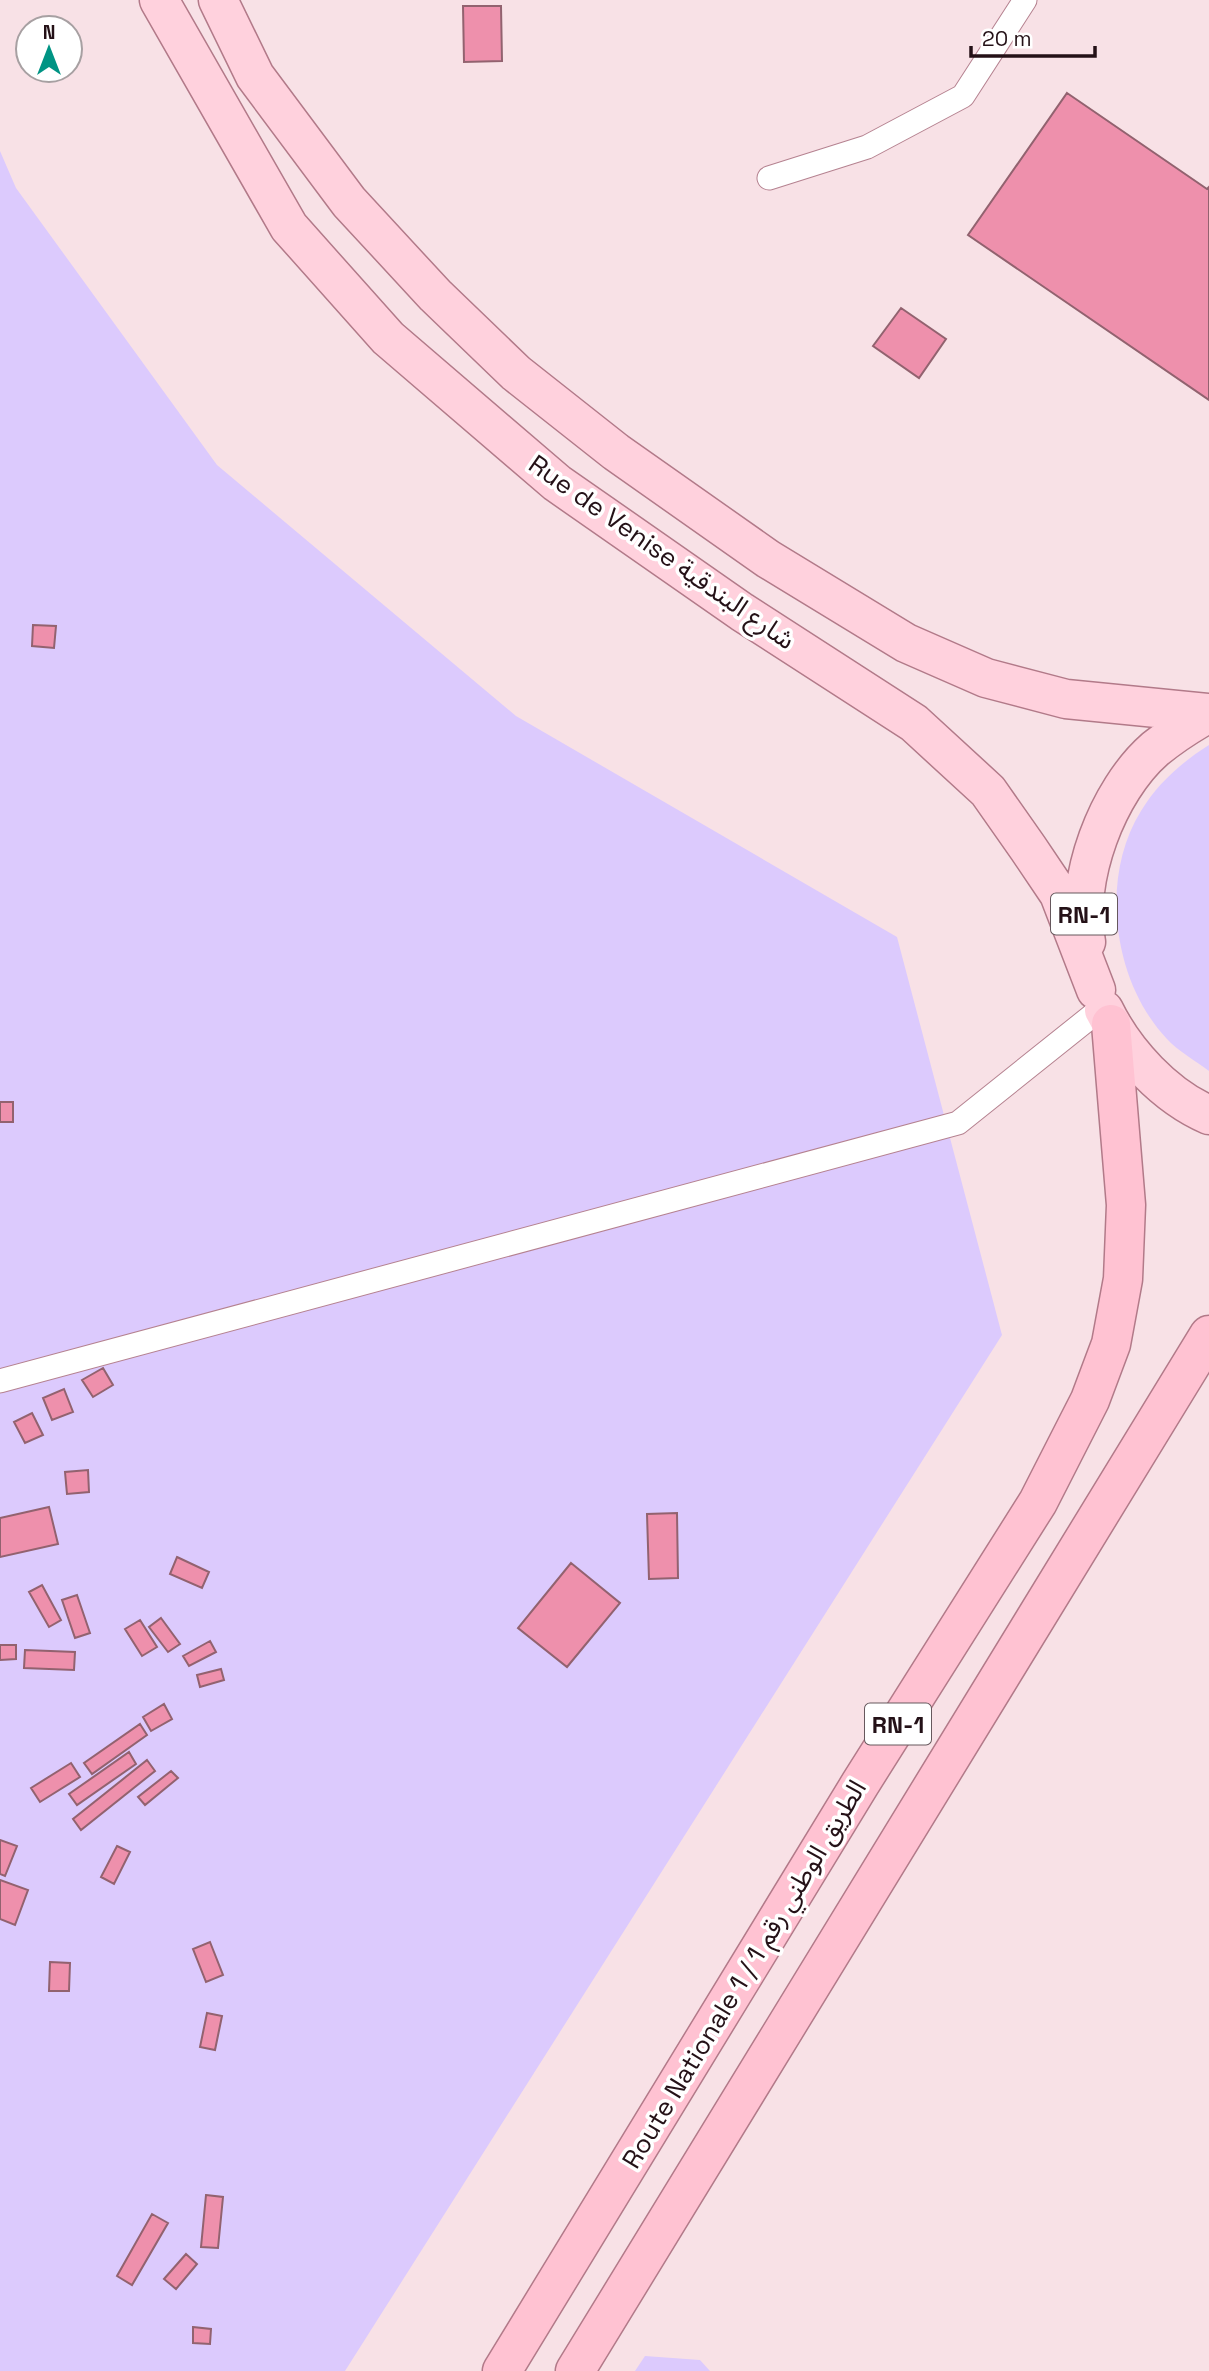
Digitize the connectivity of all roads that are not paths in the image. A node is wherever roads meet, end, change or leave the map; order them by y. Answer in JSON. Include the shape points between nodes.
{"nodes":[{"id":1,"x":159,"y":0,"type":"edge"},
{"id":2,"x":218,"y":0,"type":"edge"},
{"id":3,"x":1026,"y":0,"type":"edge"},
{"id":4,"x":769,"y":178,"type":"dead end"},
{"id":5,"x":1208,"y":713,"type":"edge"},
{"id":6,"x":1103,"y":1007,"type":"junction"},
{"id":7,"x":1209,"y":1115,"type":"edge"},
{"id":8,"x":1209,"y":1335,"type":"edge"},
{"id":9,"x":0,"y":1381,"type":"edge"},
{"id":10,"x":502,"y":2371,"type":"edge"},
{"id":11,"x":575,"y":2371,"type":"edge"}],
"edges":[{"from":1,"to":6,"type":"main road","name":"Rue de Venise شارع البندقية","via":[[289,226],[388,338],[556,483],[914,723],[988,791],[1059,894]]},
{"from":2,"to":5,"type":"main road","name":"Rue de Venise شارع البندقية","via":[[255,76],[349,202],[516,373],[616,452],[768,559],[906,643],[986,678],[1066,699]]},
{"from":3,"to":4,"type":"lane","via":[[963,96],[867,147]]},
{"from":5,"to":6,"type":"main road","number":"RN-1","via":[[1154,750],[1114,801],[1089,862],[1083,926]]},
{"from":6,"to":7,"type":"main road","number":"RN-1","via":[[1147,1071]]},
{"from":6,"to":9,"type":"lane","via":[[958,1123]]},
{"from":6,"to":10,"type":"highway","name":"Route Nationale 1 / الطريق الوطني رقم 1","number":"RN-1","via":[[1126,1205],[1123,1279],[1111,1344],[1090,1400],[1038,1502]]},
{"from":8,"to":11,"type":"highway","number":"RN-1"}]}
